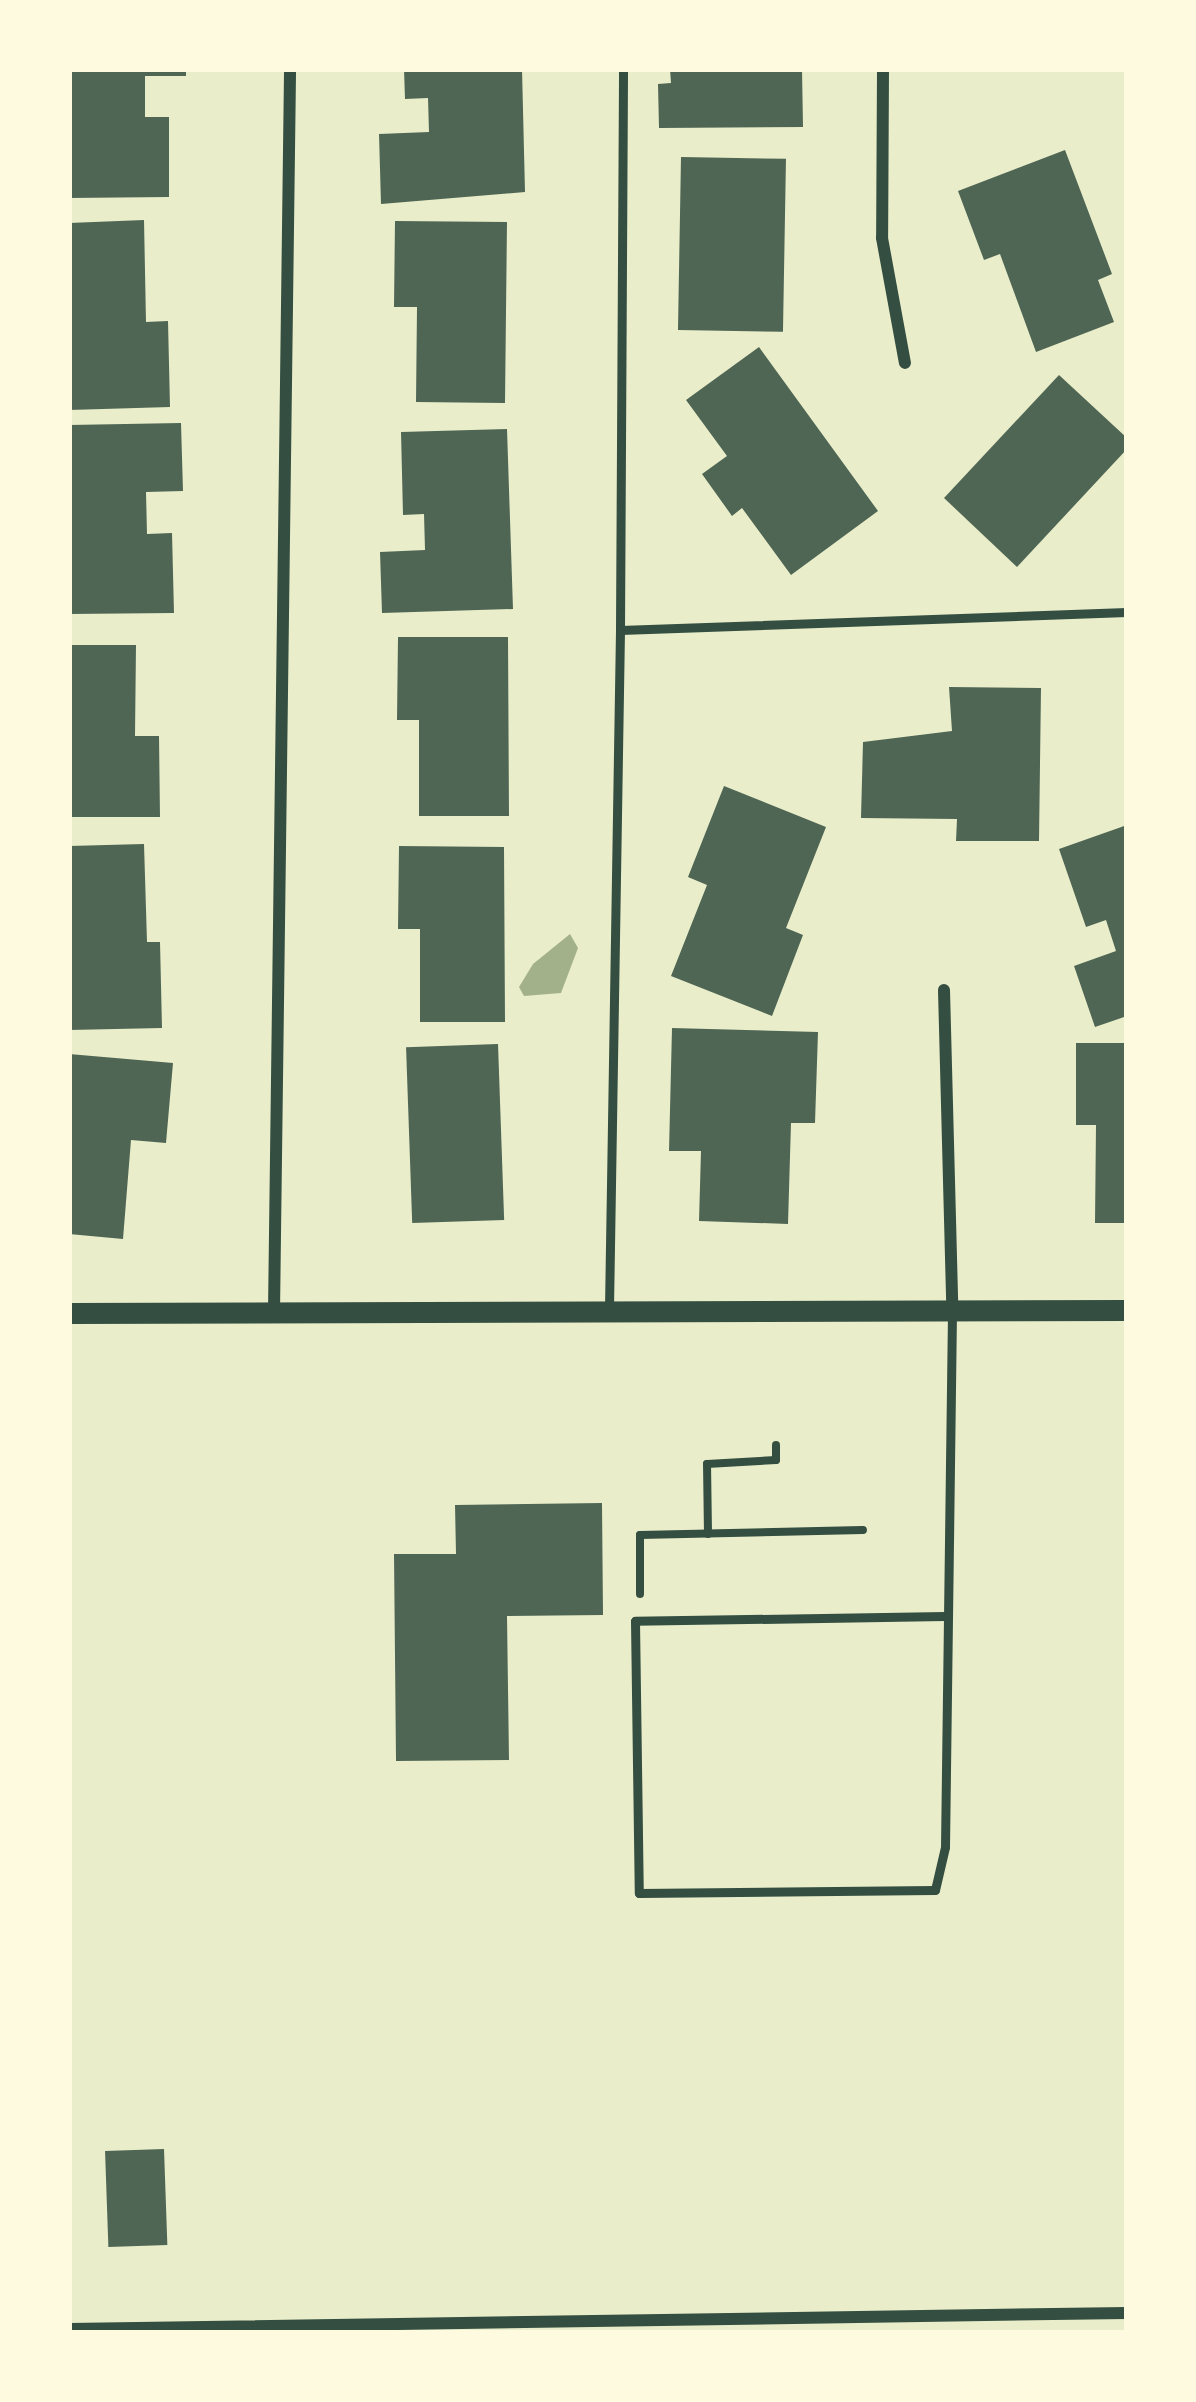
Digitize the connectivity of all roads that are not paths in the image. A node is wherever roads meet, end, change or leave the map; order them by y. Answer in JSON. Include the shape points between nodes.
{"nodes":[{"id":1,"x":290,"y":69,"type":"edge"},
{"id":2,"x":623,"y":69,"type":"edge"},
{"id":3,"x":883,"y":69,"type":"edge"},
{"id":4,"x":904,"y":363,"type":"dead end"},
{"id":5,"x":1127,"y":612,"type":"edge"},
{"id":6,"x":620,"y":630,"type":"junction"},
{"id":7,"x":944,"y":990,"type":"dead end"},
{"id":8,"x":952,"y":1305,"type":"junction"},
{"id":9,"x":609,"y":1308,"type":"junction"},
{"id":10,"x":1127,"y":1310,"type":"edge"},
{"id":11,"x":274,"y":1312,"type":"junction"},
{"id":12,"x":69,"y":1313,"type":"edge"},
{"id":13,"x":945,"y":1616,"type":"junction"},
{"id":14,"x":1127,"y":2313,"type":"edge"},
{"id":15,"x":911,"y":2318,"type":"junction"},
{"id":16,"x":69,"y":2329,"type":"edge"},
{"id":17,"x":911,"y":2333,"type":"edge"}],
"edges":[{"from":1,"to":11,"type":"street"},
{"from":2,"to":6,"type":"lane"},
{"from":3,"to":4,"type":"street","via":[[882,238]]},
{"from":5,"to":6,"type":"lane"},
{"from":6,"to":9,"type":"lane"},
{"from":7,"to":8,"type":"street"},
{"from":8,"to":9,"type":"street"},
{"from":8,"to":10,"type":"street"},
{"from":8,"to":13,"type":"lane"},
{"from":9,"to":11,"type":"street"},
{"from":11,"to":12,"type":"street"},
{"from":13,"to":13,"type":"lane","via":[[634,1621],[638,1893],[935,1890],[946,1847]]},
{"from":14,"to":15,"type":"street"},
{"from":15,"to":16,"type":"street"},
{"from":15,"to":17,"type":"street"}]}
